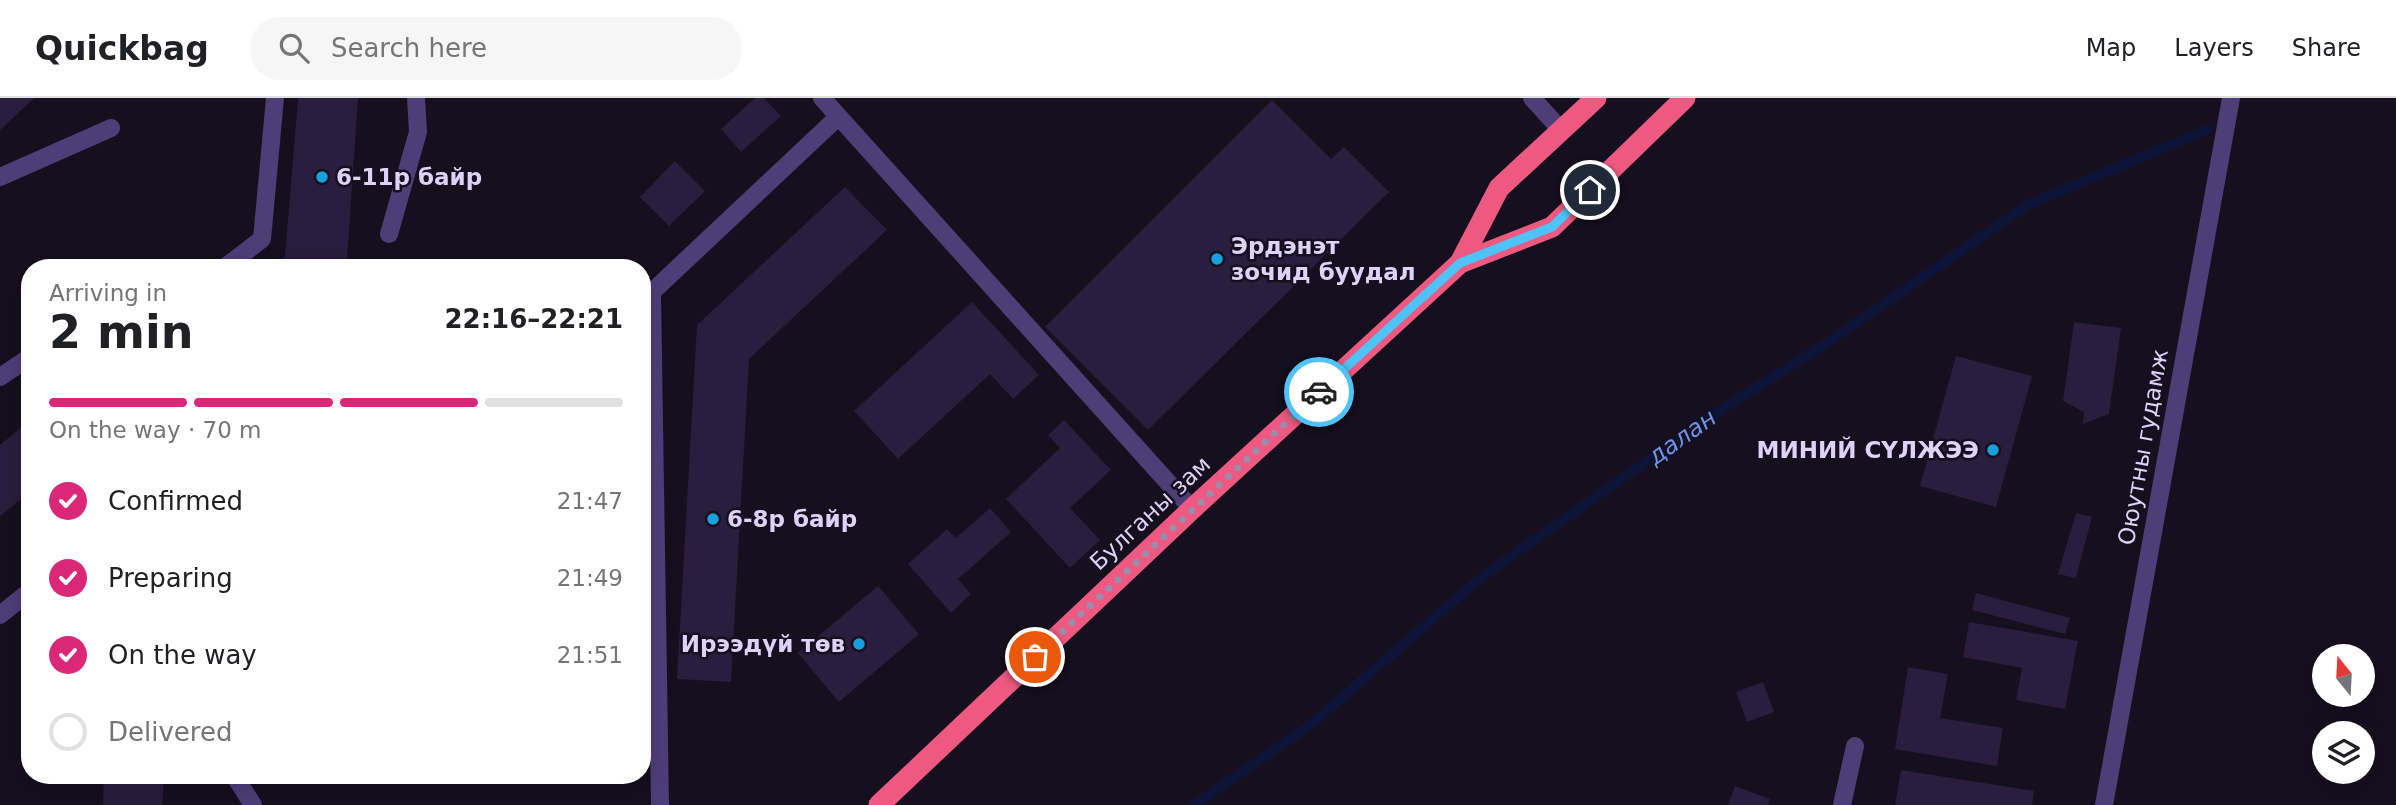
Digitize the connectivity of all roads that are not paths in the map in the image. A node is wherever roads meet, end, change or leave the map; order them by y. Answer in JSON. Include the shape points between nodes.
{"nodes":[{"id":1,"x":275,"y":98,"type":"edge"},
{"id":2,"x":416,"y":98,"type":"edge"},
{"id":3,"x":822,"y":98,"type":"edge"},
{"id":4,"x":1532,"y":98,"type":"edge"},
{"id":5,"x":1596,"y":98,"type":"edge"},
{"id":6,"x":1685,"y":98,"type":"edge"},
{"id":7,"x":2231,"y":98,"type":"edge"},
{"id":8,"x":838,"y":117,"type":"junction"},
{"id":9,"x":111,"y":128,"type":"dead end"},
{"id":10,"x":1562,"y":130,"type":"junction"},
{"id":11,"x":0,"y":177,"type":"edge"},
{"id":12,"x":390,"y":234,"type":"dead end"},
{"id":13,"x":236,"y":259,"type":"edge"},
{"id":14,"x":1460,"y":263,"type":"junction"},
{"id":15,"x":21,"y":363,"type":"edge"},
{"id":16,"x":0,"y":377,"type":"edge"},
{"id":17,"x":1192,"y":509,"type":"junction"},
{"id":18,"x":21,"y":598,"type":"edge"},
{"id":19,"x":0,"y":615,"type":"edge"},
{"id":20,"x":1855,"y":746,"type":"dead end"},
{"id":21,"x":240,"y":784,"type":"edge"},
{"id":22,"x":253,"y":805,"type":"edge"},
{"id":23,"x":660,"y":805,"type":"edge"},
{"id":24,"x":879,"y":805,"type":"edge"},
{"id":25,"x":1842,"y":805,"type":"edge"},
{"id":26,"x":2104,"y":805,"type":"edge"}],
"edges":[{"from":1,"to":13,"type":"street","via":[[262,239]]},
{"from":2,"to":12,"type":"street","via":[[418,132]]},
{"from":3,"to":8,"type":"street"},
{"from":4,"to":10,"type":"street"},
{"from":5,"to":10,"type":"highway","name":"Булганы зам"},
{"from":6,"to":14,"type":"highway","name":"Булганы зам","via":[[1552,227]]},
{"from":7,"to":26,"type":"street","name":"Оюутны гудамж"},
{"from":8,"to":17,"type":"street"},
{"from":8,"to":23,"type":"street","via":[[652,292]]},
{"from":9,"to":11,"type":"street"},
{"from":10,"to":14,"type":"highway","name":"Булганы зам","via":[[1499,188]]},
{"from":14,"to":17,"type":"highway","name":"Булганы зам"},
{"from":15,"to":16,"type":"street"},
{"from":17,"to":24,"type":"highway","name":"Булганы зам"},
{"from":18,"to":19,"type":"street"},
{"from":20,"to":25,"type":"street"},
{"from":21,"to":22,"type":"street"}]}
